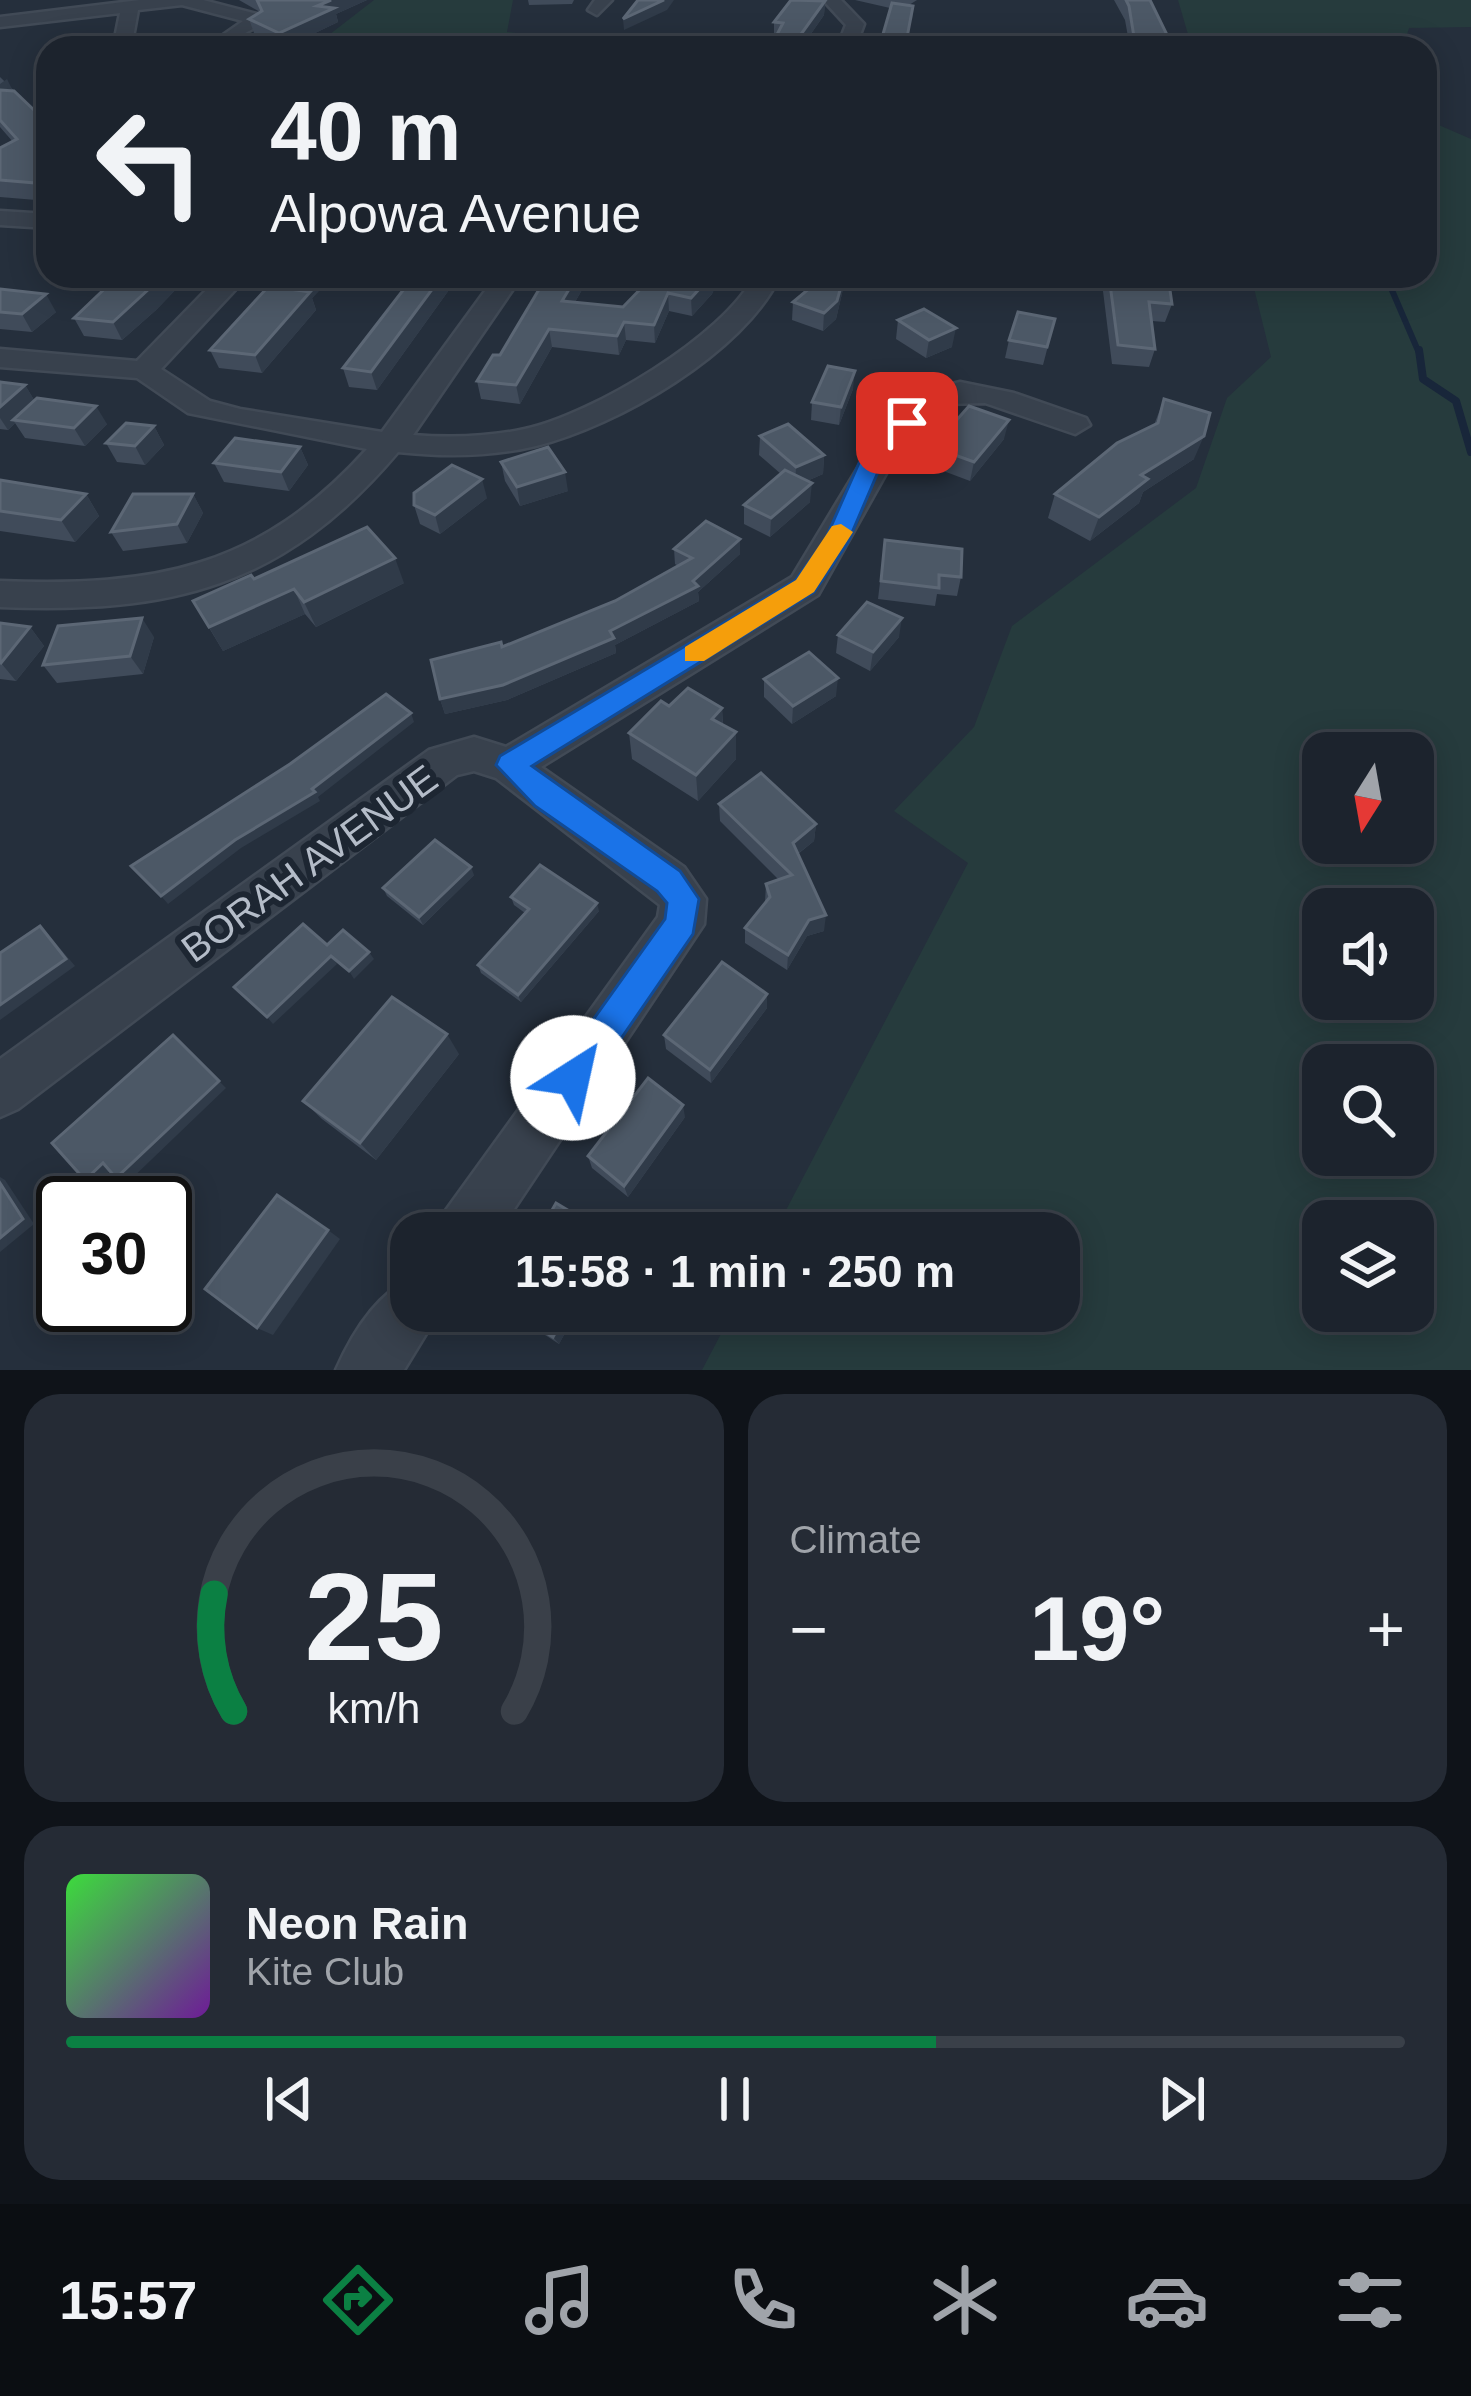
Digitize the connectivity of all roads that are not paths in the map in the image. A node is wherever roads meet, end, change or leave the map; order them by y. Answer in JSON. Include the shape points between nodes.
{"nodes":[{"id":1,"x":182,"y":0,"type":"edge"},
{"id":2,"x":236,"y":0,"type":"edge"},
{"id":3,"x":831,"y":0,"type":"edge"},
{"id":4,"x":209,"y":8,"type":"junction"},
{"id":5,"x":129,"y":10,"type":"junction"},
{"id":6,"x":0,"y":22,"type":"edge"},
{"id":7,"x":254,"y":24,"type":"junction"},
{"id":8,"x":280,"y":26,"type":"edge"},
{"id":9,"x":232,"y":35,"type":"dead end"},
{"id":10,"x":124,"y":36,"type":"edge"},
{"id":11,"x":850,"y":36,"type":"edge"},
{"id":12,"x":0,"y":218,"type":"edge"},
{"id":13,"x":36,"y":220,"type":"edge"},
{"id":14,"x":223,"y":288,"type":"edge"},
{"id":15,"x":501,"y":288,"type":"edge"},
{"id":16,"x":760,"y":288,"type":"edge"},
{"id":17,"x":0,"y":358,"type":"edge"},
{"id":18,"x":144,"y":370,"type":"junction"},
{"id":19,"x":1075,"y":425,"type":"dead end"},
{"id":20,"x":398,"y":439,"type":"junction"},
{"id":21,"x":0,"y":594,"type":"edge"},
{"id":22,"x":510,"y":765,"type":"junction"},
{"id":23,"x":0,"y":1091,"type":"edge"},
{"id":24,"x":479,"y":1212,"type":"edge"},
{"id":25,"x":395,"y":1332,"type":"edge"},
{"id":26,"x":368,"y":1370,"type":"edge"}],
"edges":[{"from":1,"to":4,"type":"street"},
{"from":1,"to":5,"type":"street"},
{"from":2,"to":4,"type":"street"},
{"from":3,"to":11,"type":"street","via":[[855,23]]},
{"from":4,"to":7,"type":"street","via":[[243,13]]},
{"from":5,"to":6,"type":"street"},
{"from":5,"to":10,"type":"street"},
{"from":7,"to":8,"type":"street"},
{"from":7,"to":9,"type":"street"},
{"from":12,"to":13,"type":"street"},
{"from":14,"to":18,"type":"street"},
{"from":15,"to":20,"type":"street"},
{"from":16,"to":20,"type":"street","via":[[702,352],[563,425],[483,444]]},
{"from":17,"to":18,"type":"street"},
{"from":18,"to":20,"type":"street","via":[[199,407],[237,418]]},
{"from":19,"to":22,"type":"street","via":[[968,391],[936,395],[878,451],[836,542],[805,586]]},
{"from":20,"to":21,"type":"street","via":[[298,533],[208,576],[100,599]]},
{"from":22,"to":23,"type":"street","name":"BORAH AVENUE","via":[[474,754],[444,762]]},
{"from":22,"to":24,"type":"street","via":[[683,899],[681,924]]},
{"from":25,"to":26,"type":"street"}]}
